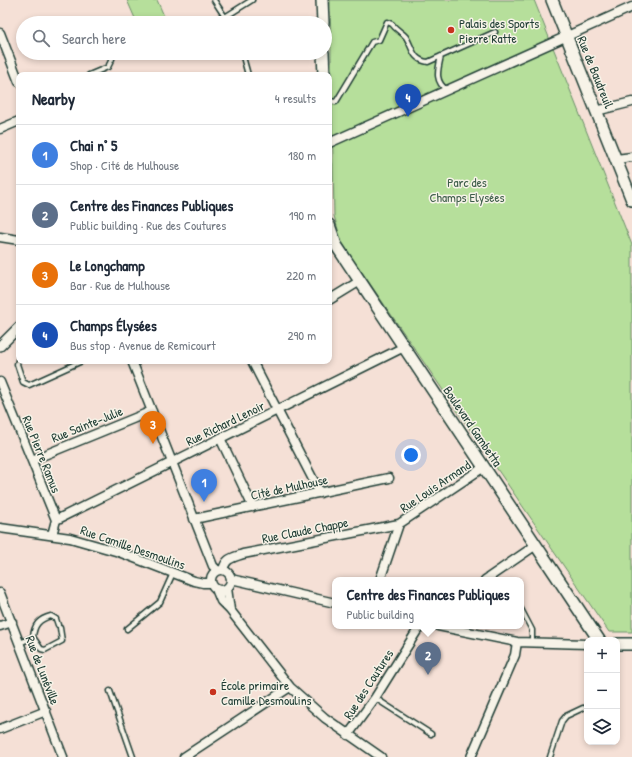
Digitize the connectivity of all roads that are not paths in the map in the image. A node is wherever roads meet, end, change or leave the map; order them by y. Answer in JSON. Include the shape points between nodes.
{"nodes":[{"id":1,"x":214,"y":0,"type":"edge"},
{"id":2,"x":252,"y":0,"type":"edge"},
{"id":3,"x":322,"y":0,"type":"edge"},
{"id":4,"x":552,"y":0,"type":"edge"},
{"id":5,"x":632,"y":7,"type":"edge"},
{"id":6,"x":224,"y":16,"type":"edge"},
{"id":7,"x":227,"y":16,"type":"edge"},
{"id":8,"x":323,"y":16,"type":"edge"},
{"id":9,"x":495,"y":32,"type":"dead end"},
{"id":10,"x":0,"y":33,"type":"edge"},
{"id":11,"x":567,"y":36,"type":"junction"},
{"id":12,"x":441,"y":56,"type":"junction"},
{"id":13,"x":112,"y":60,"type":"edge"},
{"id":14,"x":244,"y":60,"type":"edge"},
{"id":15,"x":323,"y":60,"type":"edge"},
{"id":16,"x":96,"y":72,"type":"edge"},
{"id":17,"x":247,"y":72,"type":"edge"},
{"id":18,"x":324,"y":72,"type":"edge"},
{"id":19,"x":16,"y":74,"type":"edge"},
{"id":20,"x":447,"y":90,"type":"junction"},
{"id":21,"x":332,"y":102,"type":"edge"},
{"id":22,"x":632,"y":102,"type":"edge"},
{"id":23,"x":596,"y":111,"type":"junction"},
{"id":24,"x":16,"y":122,"type":"edge"},
{"id":25,"x":0,"y":129,"type":"edge"},
{"id":26,"x":332,"y":142,"type":"edge"},
{"id":27,"x":632,"y":157,"type":"edge"},
{"id":28,"x":616,"y":159,"type":"junction"},
{"id":29,"x":632,"y":200,"type":"edge"},
{"id":30,"x":332,"y":234,"type":"edge"},
{"id":31,"x":0,"y":237,"type":"edge"},
{"id":32,"x":16,"y":240,"type":"edge"},
{"id":33,"x":360,"y":281,"type":"junction"},
{"id":34,"x":332,"y":298,"type":"edge"},
{"id":35,"x":16,"y":330,"type":"edge"},
{"id":36,"x":0,"y":346,"type":"edge"},
{"id":37,"x":404,"y":347,"type":"junction"},
{"id":38,"x":17,"y":364,"type":"edge"},
{"id":39,"x":75,"y":364,"type":"edge"},
{"id":40,"x":133,"y":364,"type":"edge"},
{"id":41,"x":254,"y":364,"type":"edge"},
{"id":42,"x":0,"y":382,"type":"edge"},
{"id":43,"x":278,"y":410,"type":"junction"},
{"id":44,"x":152,"y":411,"type":"junction"},
{"id":45,"x":220,"y":438,"type":"junction"},
{"id":46,"x":32,"y":460,"type":"junction"},
{"id":47,"x":173,"y":462,"type":"junction"},
{"id":48,"x":484,"y":467,"type":"junction"},
{"id":49,"x":389,"y":478,"type":"dead end"},
{"id":50,"x":320,"y":493,"type":"junction"},
{"id":51,"x":252,"y":507,"type":"junction"},
{"id":52,"x":194,"y":519,"type":"junction"},
{"id":53,"x":56,"y":520,"type":"junction"},
{"id":54,"x":399,"y":524,"type":"junction"},
{"id":55,"x":0,"y":528,"type":"edge"},
{"id":56,"x":52,"y":535,"type":"junction"},
{"id":57,"x":536,"y":545,"type":"junction"},
{"id":58,"x":220,"y":570,"type":"junction"},
{"id":59,"x":173,"y":573,"type":"junction"},
{"id":60,"x":381,"y":577,"type":"edge"},
{"id":61,"x":489,"y":577,"type":"edge"},
{"id":62,"x":231,"y":578,"type":"junction"},
{"id":63,"x":213,"y":586,"type":"junction"},
{"id":64,"x":227,"y":588,"type":"junction"},
{"id":65,"x":0,"y":593,"type":"edge"},
{"id":66,"x":332,"y":602,"type":"edge"},
{"id":67,"x":230,"y":610,"type":"junction"},
{"id":68,"x":524,"y":615,"type":"edge"},
{"id":69,"x":12,"y":622,"type":"junction"},
{"id":70,"x":0,"y":626,"type":"edge"},
{"id":71,"x":127,"y":629,"type":"dead end"},
{"id":72,"x":418,"y":629,"type":"edge"},
{"id":73,"x":453,"y":629,"type":"edge"},
{"id":74,"x":33,"y":637,"type":"junction"},
{"id":75,"x":597,"y":637,"type":"edge"},
{"id":76,"x":517,"y":642,"type":"junction"},
{"id":77,"x":20,"y":643,"type":"junction"},
{"id":78,"x":532,"y":643,"type":"junction"},
{"id":79,"x":584,"y":644,"type":"edge"},
{"id":80,"x":620,"y":644,"type":"edge"},
{"id":81,"x":632,"y":644,"type":"edge"},
{"id":82,"x":290,"y":687,"type":"junction"},
{"id":83,"x":110,"y":692,"type":"dead end"},
{"id":84,"x":375,"y":698,"type":"junction"},
{"id":85,"x":583,"y":708,"type":"dead end"},
{"id":86,"x":46,"y":711,"type":"junction"},
{"id":87,"x":0,"y":729,"type":"edge"},
{"id":88,"x":431,"y":734,"type":"dead end"},
{"id":89,"x":348,"y":735,"type":"junction"},
{"id":90,"x":63,"y":757,"type":"edge"},
{"id":91,"x":134,"y":757,"type":"edge"},
{"id":92,"x":184,"y":757,"type":"edge"},
{"id":93,"x":381,"y":757,"type":"edge"},
{"id":94,"x":471,"y":757,"type":"edge"},
{"id":95,"x":550,"y":757,"type":"edge"}],
"edges":[{"from":1,"to":6,"type":"lane"},
{"from":2,"to":7,"type":"lane"},
{"from":3,"to":8,"type":"main road"},
{"from":4,"to":11,"type":"main road","name":"Rue de Baudreuil"},
{"from":5,"to":11,"type":"street"},
{"from":9,"to":12,"type":"lane"},
{"from":10,"to":19,"type":"street"},
{"from":11,"to":20,"type":"street"},
{"from":11,"to":23,"type":"main road","name":"Rue de Baudreuil"},
{"from":12,"to":20,"type":"lane","via":[[437,74],[439,81]]},
{"from":12,"to":21,"type":"lane","via":[[428,62],[415,58],[405,35],[396,31],[392,24],[387,22],[379,40],[372,42],[336,102]]},
{"from":13,"to":16,"type":"lane","via":[[108,67]]},
{"from":14,"to":17,"type":"lane"},
{"from":15,"to":18,"type":"main road"},
{"from":20,"to":26,"type":"street"},
{"from":22,"to":23,"type":"street"},
{"from":23,"to":28,"type":"main road","name":"Rue de Baudreuil"},
{"from":24,"to":25,"type":"street"},
{"from":27,"to":28,"type":"street"},
{"from":28,"to":29,"type":"main road","name":"Rue de Baudreuil"},
{"from":30,"to":33,"type":"main road","name":"Boulevard Gambetta","via":[[336,245]]},
{"from":31,"to":32,"type":"street"},
{"from":33,"to":34,"type":"street"},
{"from":33,"to":37,"type":"main road","name":"Boulevard Gambetta"},
{"from":35,"to":36,"type":"street"},
{"from":37,"to":43,"type":"street","name":"Rue Richard Lenoir"},
{"from":37,"to":48,"type":"main road","name":"Boulevard Gambetta"},
{"from":38,"to":39,"type":"lane","via":[[23,382],[29,385]]},
{"from":40,"to":44,"type":"street"},
{"from":41,"to":43,"type":"street"},
{"from":42,"to":46,"type":"street","name":"Rue Pierre Ramus"},
{"from":43,"to":45,"type":"street","name":"Rue Richard Lenoir"},
{"from":43,"to":50,"type":"street"},
{"from":44,"to":46,"type":"street","name":"Rue Sainte-Julie"},
{"from":44,"to":47,"type":"street"},
{"from":45,"to":47,"type":"street","name":"Rue Richard Lenoir"},
{"from":45,"to":51,"type":"street"},
{"from":46,"to":53,"type":"street","name":"Rue Pierre Ramus"},
{"from":47,"to":52,"type":"street"},
{"from":47,"to":53,"type":"street","name":"Rue Richard Lenoir"},
{"from":48,"to":54,"type":"street","name":"Rue Louis Armand"},
{"from":48,"to":57,"type":"main road","name":"Boulevard Gambetta"},
{"from":49,"to":50,"type":"street","name":"Cité de Mulhouse"},
{"from":50,"to":51,"type":"street","name":"Cité de Mulhouse"},
{"from":51,"to":52,"type":"street","name":"Cité de Mulhouse"},
{"from":52,"to":58,"type":"street","via":[[213,566]]},
{"from":53,"to":56,"type":"street"},
{"from":54,"to":58,"type":"street","name":"Rue Claude Chappe","via":[[243,554],[225,561]]},
{"from":54,"to":60,"type":"street"},
{"from":55,"to":56,"type":"street","name":"Rue Camille Desmoulins"},
{"from":56,"to":59,"type":"street","name":"Rue Camille Desmoulins","via":[[119,552]]},
{"from":57,"to":61,"type":"street"},
{"from":57,"to":75,"type":"main road","name":"Boulevard Gambetta"},
{"from":58,"to":62,"type":"street","via":[[228,573]]},
{"from":58,"to":63,"type":"street","via":[[212,574]]},
{"from":59,"to":63,"type":"street","name":"Rue Camille Desmoulins"},
{"from":59,"to":71,"type":"lane","via":[[160,602]]},
{"from":62,"to":64,"type":"street"},
{"from":62,"to":66,"type":"street"},
{"from":63,"to":64,"type":"street","via":[[221,590]]},
{"from":63,"to":67,"type":"street","via":[[221,601]]},
{"from":64,"to":67,"type":"street"},
{"from":65,"to":69,"type":"street","name":"Rue de Lunéville"},
{"from":67,"to":82,"type":"street"},
{"from":68,"to":78,"type":"lane","via":[[532,630]]},
{"from":69,"to":70,"type":"street"},
{"from":69,"to":77,"type":"street","name":"Rue de Lunéville"},
{"from":72,"to":84,"type":"street","name":"Rue des Coutures"},
{"from":73,"to":76,"type":"street"},
{"from":74,"to":74,"type":"lane","via":[[37,622],[41,618],[51,616],[56,619],[62,641],[45,650],[41,649]]},
{"from":74,"to":77,"type":"lane"},
{"from":76,"to":78,"type":"street"},
{"from":76,"to":94,"type":"street","via":[[514,655]]},
{"from":77,"to":86,"type":"street","name":"Rue de Lunéville"},
{"from":78,"to":79,"type":"street"},
{"from":80,"to":81,"type":"main road"},
{"from":82,"to":89,"type":"street"},
{"from":82,"to":92,"type":"street"},
{"from":83,"to":91,"type":"lane"},
{"from":84,"to":88,"type":"lane"},
{"from":84,"to":89,"type":"street","name":"Rue des Coutures"},
{"from":85,"to":95,"type":"lane","via":[[566,716],[562,721]]},
{"from":86,"to":87,"type":"street"},
{"from":86,"to":90,"type":"street","name":"Rue de Lunéville"},
{"from":89,"to":93,"type":"street"}]}
